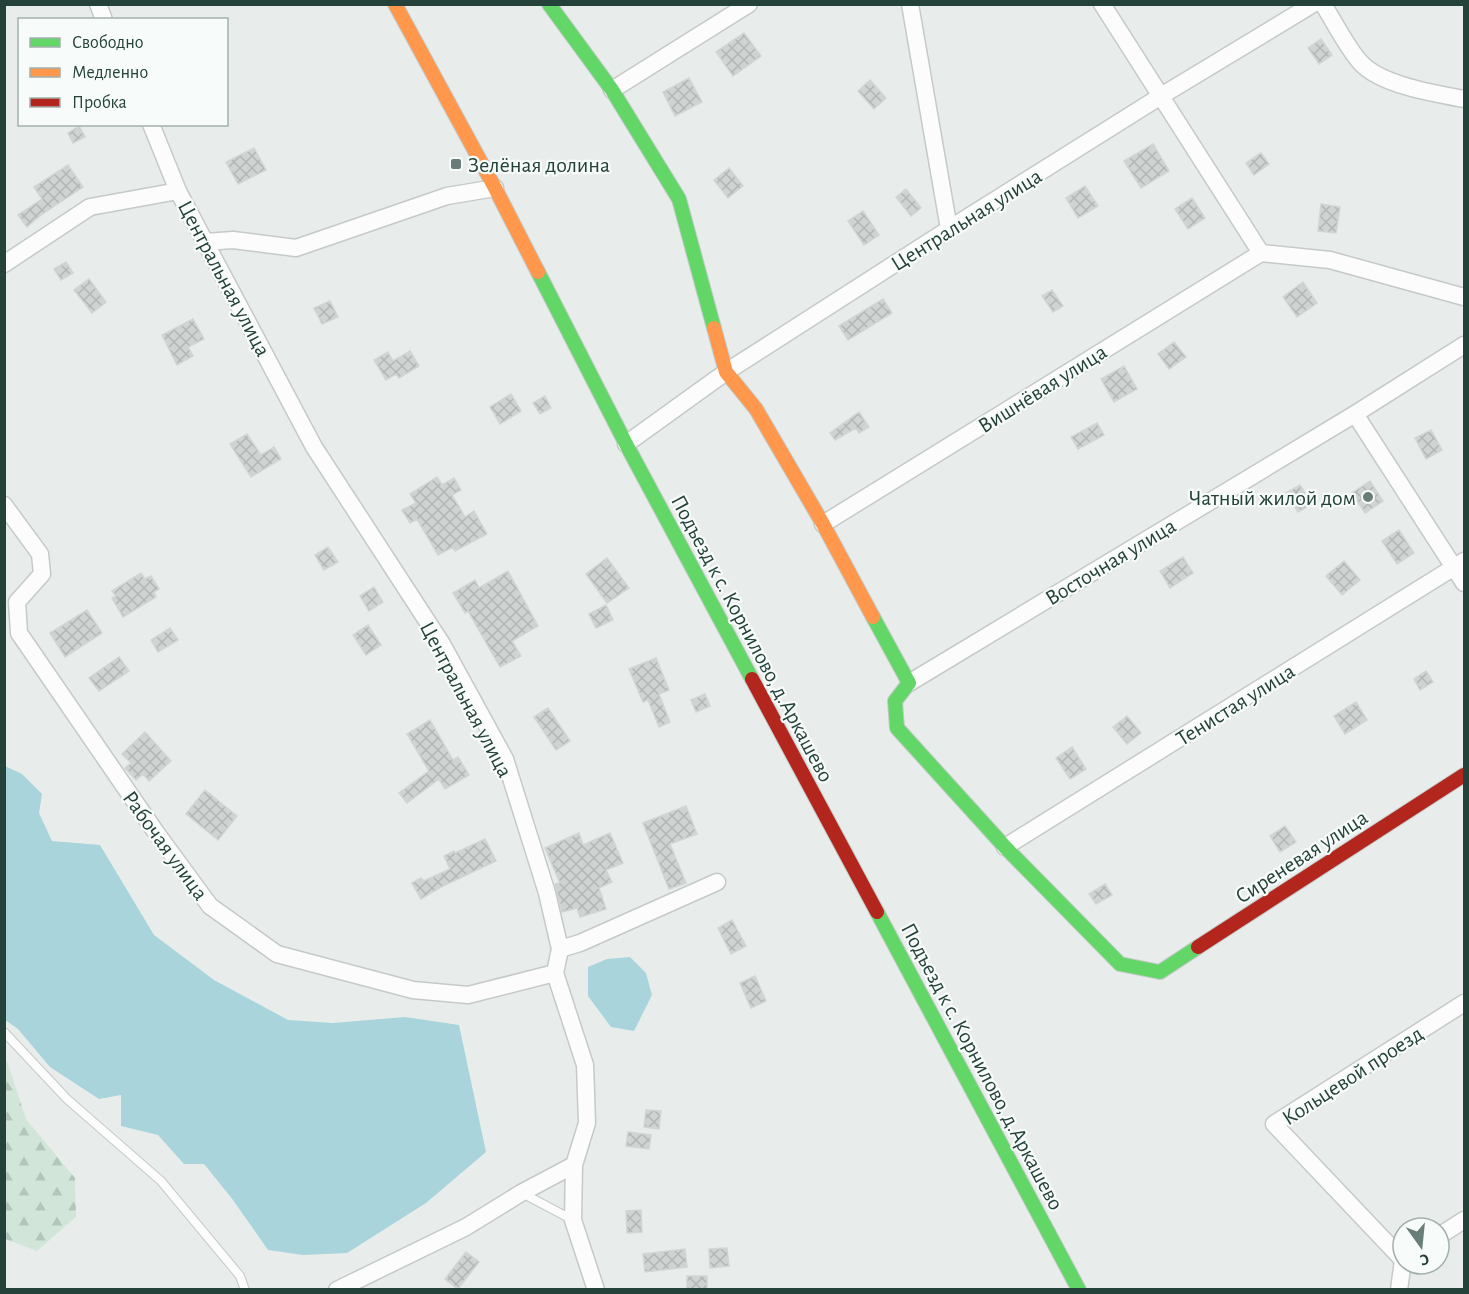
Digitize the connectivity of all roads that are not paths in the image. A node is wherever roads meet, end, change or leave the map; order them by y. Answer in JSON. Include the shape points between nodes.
{"nodes":[{"id":1,"x":395,"y":4,"type":"edge"},
{"id":2,"x":549,"y":4,"type":"edge"},
{"id":3,"x":749,"y":4,"type":"edge"},
{"id":4,"x":910,"y":4,"type":"edge"},
{"id":5,"x":1102,"y":4,"type":"edge"},
{"id":6,"x":1312,"y":4,"type":"edge"},
{"id":7,"x":1323,"y":4,"type":"edge"},
{"id":8,"x":612,"y":90,"type":"junction"},
{"id":9,"x":1161,"y":96,"type":"junction"},
{"id":10,"x":1464,"y":99,"type":"edge"},
{"id":11,"x":152,"y":126,"type":"edge"},
{"id":12,"x":495,"y":188,"type":"junction"},
{"id":13,"x":178,"y":191,"type":"junction"},
{"id":14,"x":950,"y":229,"type":"junction"},
{"id":15,"x":206,"y":242,"type":"junction"},
{"id":16,"x":1261,"y":253,"type":"junction"},
{"id":17,"x":4,"y":264,"type":"edge"},
{"id":18,"x":1464,"y":297,"type":"edge"},
{"id":19,"x":1464,"y":345,"type":"edge"},
{"id":20,"x":726,"y":372,"type":"junction"},
{"id":21,"x":1355,"y":414,"type":"junction"},
{"id":22,"x":626,"y":444,"type":"junction"},
{"id":23,"x":4,"y":505,"type":"edge"},
{"id":24,"x":823,"y":524,"type":"junction"},
{"id":25,"x":1460,"y":564,"type":"edge"},
{"id":26,"x":1464,"y":583,"type":"edge"},
{"id":27,"x":909,"y":683,"type":"junction"},
{"id":28,"x":1464,"y":775,"type":"edge"},
{"id":29,"x":1005,"y":847,"type":"junction"},
{"id":30,"x":717,"y":882,"type":"dead end"},
{"id":31,"x":560,"y":949,"type":"junction"},
{"id":32,"x":555,"y":973,"type":"junction"},
{"id":33,"x":1464,"y":1003,"type":"edge"},
{"id":34,"x":4,"y":1032,"type":"edge"},
{"id":35,"x":574,"y":1165,"type":"junction"},
{"id":36,"x":521,"y":1193,"type":"junction"},
{"id":37,"x":573,"y":1220,"type":"junction"},
{"id":38,"x":1464,"y":1220,"type":"edge"},
{"id":39,"x":1451,"y":1228,"type":"edge"},
{"id":40,"x":1391,"y":1247,"type":"edge"},
{"id":41,"x":245,"y":1290,"type":"edge"},
{"id":42,"x":337,"y":1290,"type":"edge"},
{"id":43,"x":596,"y":1290,"type":"edge"},
{"id":44,"x":1079,"y":1290,"type":"edge"}],
"edges":[{"from":1,"to":12,"type":"street","name":"Подъезд к с. Корнилово, д.Аркашево"},
{"from":2,"to":8,"type":"street"},
{"from":3,"to":8,"type":"street"},
{"from":4,"to":14,"type":"street"},
{"from":5,"to":9,"type":"street"},
{"from":6,"to":9,"type":"street","name":"Центральная улица"},
{"from":7,"to":10,"type":"street","via":[[1361,63],[1379,76],[1433,94]]},
{"from":8,"to":20,"type":"street","via":[[679,199]]},
{"from":9,"to":14,"type":"street","name":"Центральная улица"},
{"from":9,"to":16,"type":"street"},
{"from":11,"to":13,"type":"street","name":"Центральная улица"},
{"from":12,"to":15,"type":"street","via":[[447,196],[296,248],[233,240]]},
{"from":12,"to":22,"type":"street","name":"Подъезд к с. Корнилово, д.Аркашево"},
{"from":13,"to":15,"type":"street","name":"Центральная улица"},
{"from":13,"to":17,"type":"street","via":[[90,207]]},
{"from":14,"to":20,"type":"street","name":"Центральная улица"},
{"from":15,"to":31,"type":"street","name":"Центральная улица","via":[[314,447],[442,644],[505,759],[548,893]]},
{"from":16,"to":18,"type":"street","via":[[1330,260]]},
{"from":16,"to":24,"type":"street","name":"Вишнёвая улица"},
{"from":19,"to":21,"type":"street","name":"Восточная улица"},
{"from":20,"to":22,"type":"street","name":"Центральная улица"},
{"from":20,"to":24,"type":"street","via":[[756,409]]},
{"from":21,"to":25,"type":"street"},
{"from":21,"to":27,"type":"street","name":"Восточная улица"},
{"from":22,"to":44,"type":"street","name":"Подъезд к с. Корнилово, д.Аркашево"},
{"from":23,"to":32,"type":"street","name":"Рабочая улица","via":[[40,554],[42,574],[17,602],[19,633],[210,906],[277,954],[413,990],[468,995]]},
{"from":24,"to":27,"type":"street"},
{"from":25,"to":26,"type":"street"},
{"from":25,"to":29,"type":"street","name":"Тенистая улица"},
{"from":27,"to":29,"type":"street","via":[[895,701],[897,728]]},
{"from":28,"to":29,"type":"street","name":"Сиреневая улица","via":[[1160,972],[1120,964]]},
{"from":30,"to":31,"type":"street"},
{"from":31,"to":32,"type":"street","name":"Центральная улица"},
{"from":32,"to":35,"type":"street","name":"Центральная улица","via":[[585,1065],[587,1123]]},
{"from":33,"to":40,"type":"street","name":"Кольцевой проезд","via":[[1274,1124]]},
{"from":34,"to":41,"type":"lane","via":[[68,1099],[161,1181],[240,1276]]},
{"from":35,"to":36,"type":"street"},
{"from":35,"to":37,"type":"street","name":"Центральная улица"},
{"from":36,"to":37,"type":"lane"},
{"from":36,"to":42,"type":"street","via":[[466,1227]]},
{"from":37,"to":43,"type":"street","name":"Центральная улица"},
{"from":38,"to":39,"type":"street"}]}
